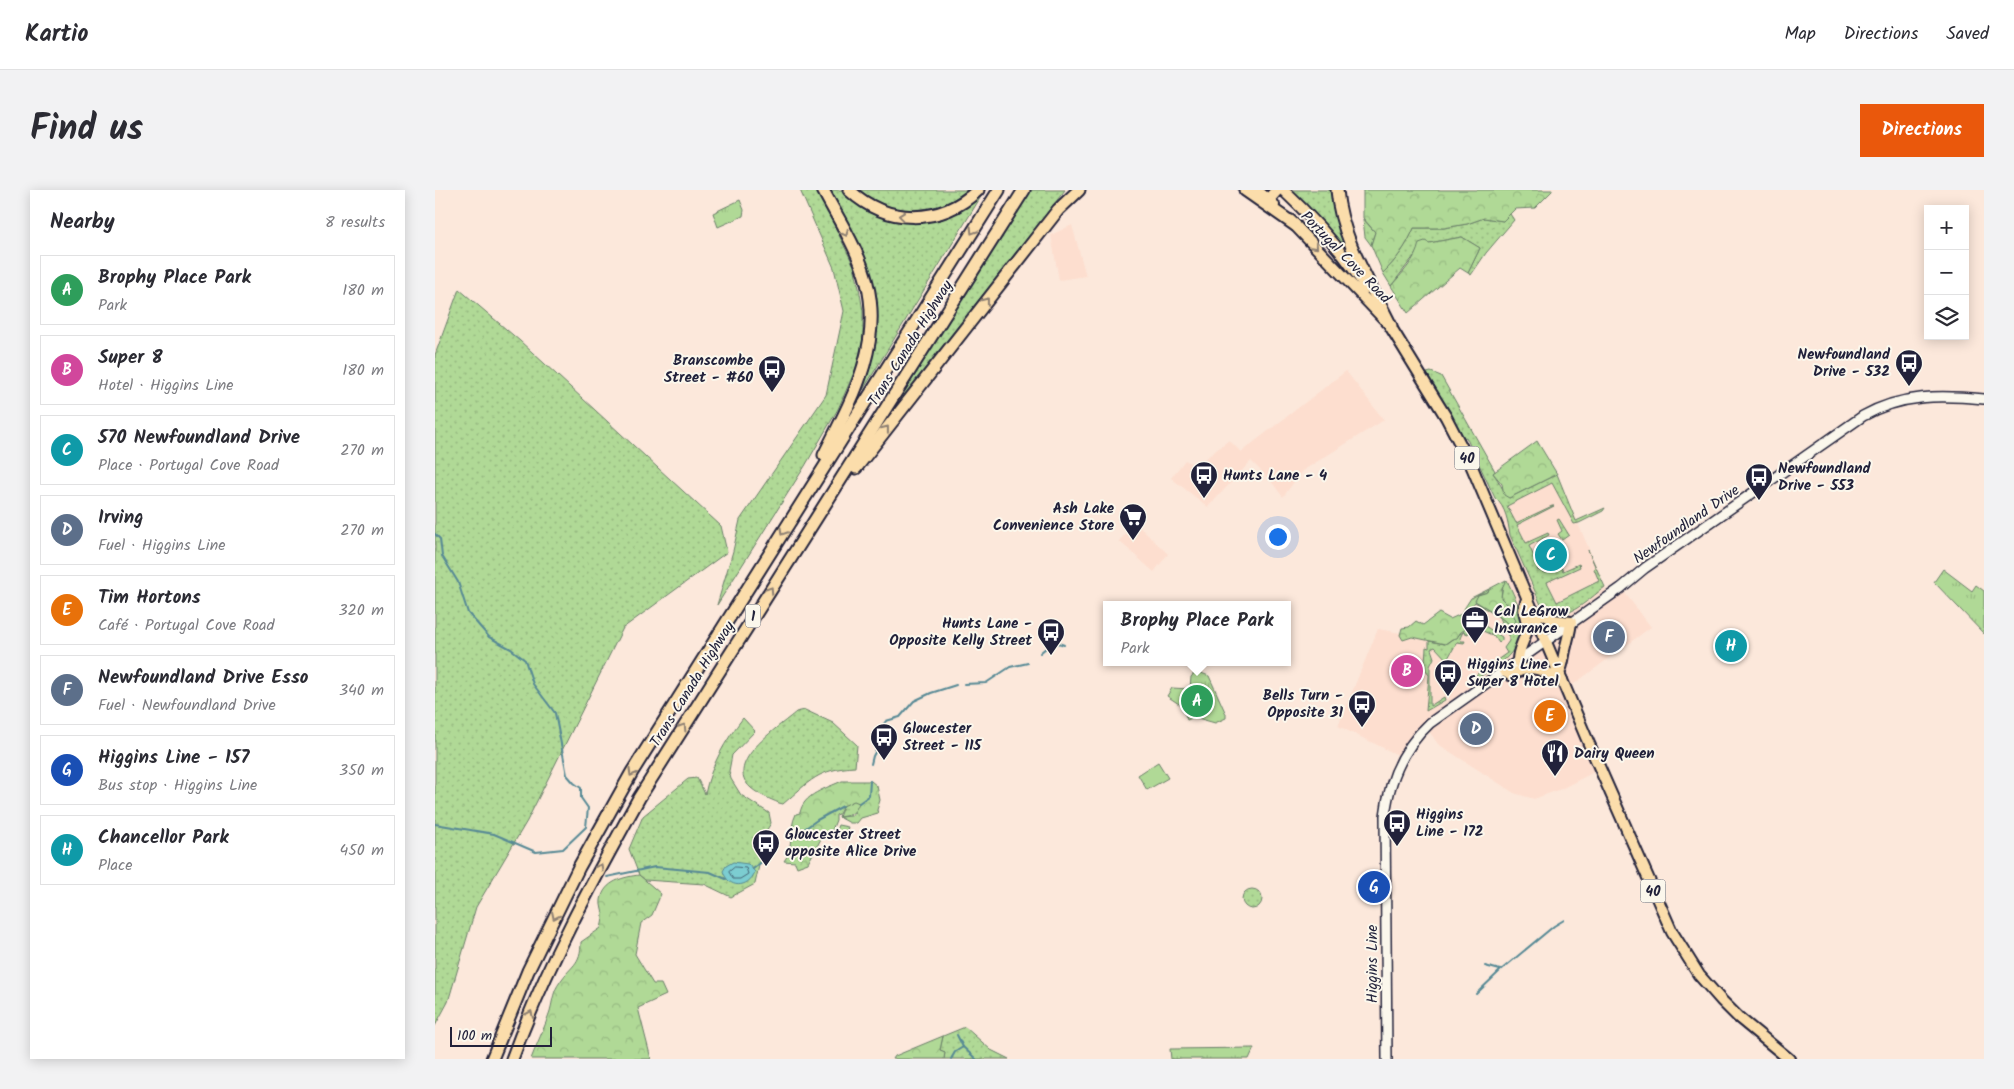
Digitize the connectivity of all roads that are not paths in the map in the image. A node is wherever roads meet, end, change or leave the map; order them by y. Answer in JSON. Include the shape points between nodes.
{"nodes":[{"id":1,"x":823,"y":190,"type":"edge"},
{"id":2,"x":849,"y":190,"type":"edge"},
{"id":3,"x":978,"y":190,"type":"edge"},
{"id":4,"x":999,"y":190,"type":"edge"},
{"id":5,"x":1024,"y":190,"type":"edge"},
{"id":6,"x":1079,"y":190,"type":"edge"},
{"id":7,"x":1245,"y":190,"type":"edge"},
{"id":8,"x":1257,"y":190,"type":"edge"},
{"id":9,"x":1277,"y":190,"type":"edge"},
{"id":10,"x":1283,"y":190,"type":"edge"},
{"id":11,"x":1337,"y":190,"type":"edge"},
{"id":12,"x":1268,"y":200,"type":"junction"},
{"id":13,"x":1295,"y":225,"type":"junction"},
{"id":14,"x":1391,"y":326,"type":"junction"},
{"id":15,"x":1984,"y":399,"type":"edge"},
{"id":16,"x":795,"y":513,"type":"junction"},
{"id":17,"x":813,"y":523,"type":"junction"},
{"id":18,"x":1528,"y":597,"type":"junction"},
{"id":19,"x":1534,"y":612,"type":"junction"},
{"id":20,"x":1571,"y":622,"type":"junction"},
{"id":21,"x":1546,"y":641,"type":"junction"},
{"id":22,"x":1517,"y":662,"type":"junction"},
{"id":23,"x":1504,"y":671,"type":"junction"},
{"id":24,"x":1560,"y":676,"type":"junction"},
{"id":25,"x":492,"y":1059,"type":"edge"},
{"id":26,"x":512,"y":1059,"type":"edge"},
{"id":27,"x":1387,"y":1059,"type":"edge"},
{"id":28,"x":1789,"y":1059,"type":"edge"}],
"edges":[{"from":1,"to":16,"type":"highway","one_way":true,"via":[[867,282],[871,335],[865,365],[851,400]]},
{"from":3,"to":2,"type":"highway","one_way":true,"via":[[950,209],[927,216],[908,217],[887,214],[865,204]]},
{"from":4,"to":16,"type":"highway","name":"Trans Canada Highway","number":"1","one_way":true},
{"from":5,"to":17,"type":"highway","name":"Trans Canada Highway","number":"1"},
{"from":17,"to":6,"type":"highway","one_way":true,"via":[[1058,210]]},
{"from":7,"to":13,"type":"highway"},
{"from":8,"to":12,"type":"main road","name":"Portugal Cove Road","number":"40"},
{"from":9,"to":12,"type":"highway"},
{"from":10,"to":14,"type":"main road","name":"Portugal Cove Road","number":"40","via":[[1330,237]]},
{"from":11,"to":14,"type":"highway","via":[[1345,232]]},
{"from":12,"to":13,"type":"main road","name":"Portugal Cove Road","number":"40"},
{"from":13,"to":14,"type":"main road","name":"Portugal Cove Road","number":"40","one_way":true},
{"from":14,"to":18,"type":"main road","name":"Portugal Cove Road","number":"40","via":[[1446,417],[1472,468]]},
{"from":15,"to":20,"type":"street","name":"Newfoundland Drive","via":[[1920,397],[1875,409]]},
{"from":16,"to":25,"type":"highway","name":"Trans Canada Highway","number":"1","one_way":true,"via":[[632,772],[579,867],[528,970]]},
{"from":26,"to":17,"type":"highway","name":"Trans Canada Highway","number":"1","one_way":true,"via":[[555,957],[595,876],[692,712]]},
{"from":18,"to":19,"type":"main road","name":"Portugal Cove Road","number":"40"},
{"from":18,"to":22,"type":"main road","via":[[1523,609],[1527,629],[1517,653]]},
{"from":19,"to":20,"type":"main road","via":[[1553,620]]},
{"from":19,"to":21,"type":"main road","name":"Portugal Cove Road","number":"40"},
{"from":20,"to":21,"type":"street","name":"Newfoundland Drive"},
{"from":20,"to":24,"type":"main road"},
{"from":21,"to":22,"type":"street","name":"Higgins Line"},
{"from":21,"to":24,"type":"main road","name":"Portugal Cove Road","number":"40"},
{"from":22,"to":23,"type":"street","name":"Higgins Line"},
{"from":23,"to":24,"type":"main road","via":[[1510,675],[1523,668],[1534,668]]},
{"from":23,"to":27,"type":"street","name":"Higgins Line","via":[[1426,726],[1402,757],[1389,790],[1384,834]]},
{"from":24,"to":28,"type":"main road","name":"Portugal Cove Road","number":"40","via":[[1651,887],[1687,958],[1732,1012]]}]}
